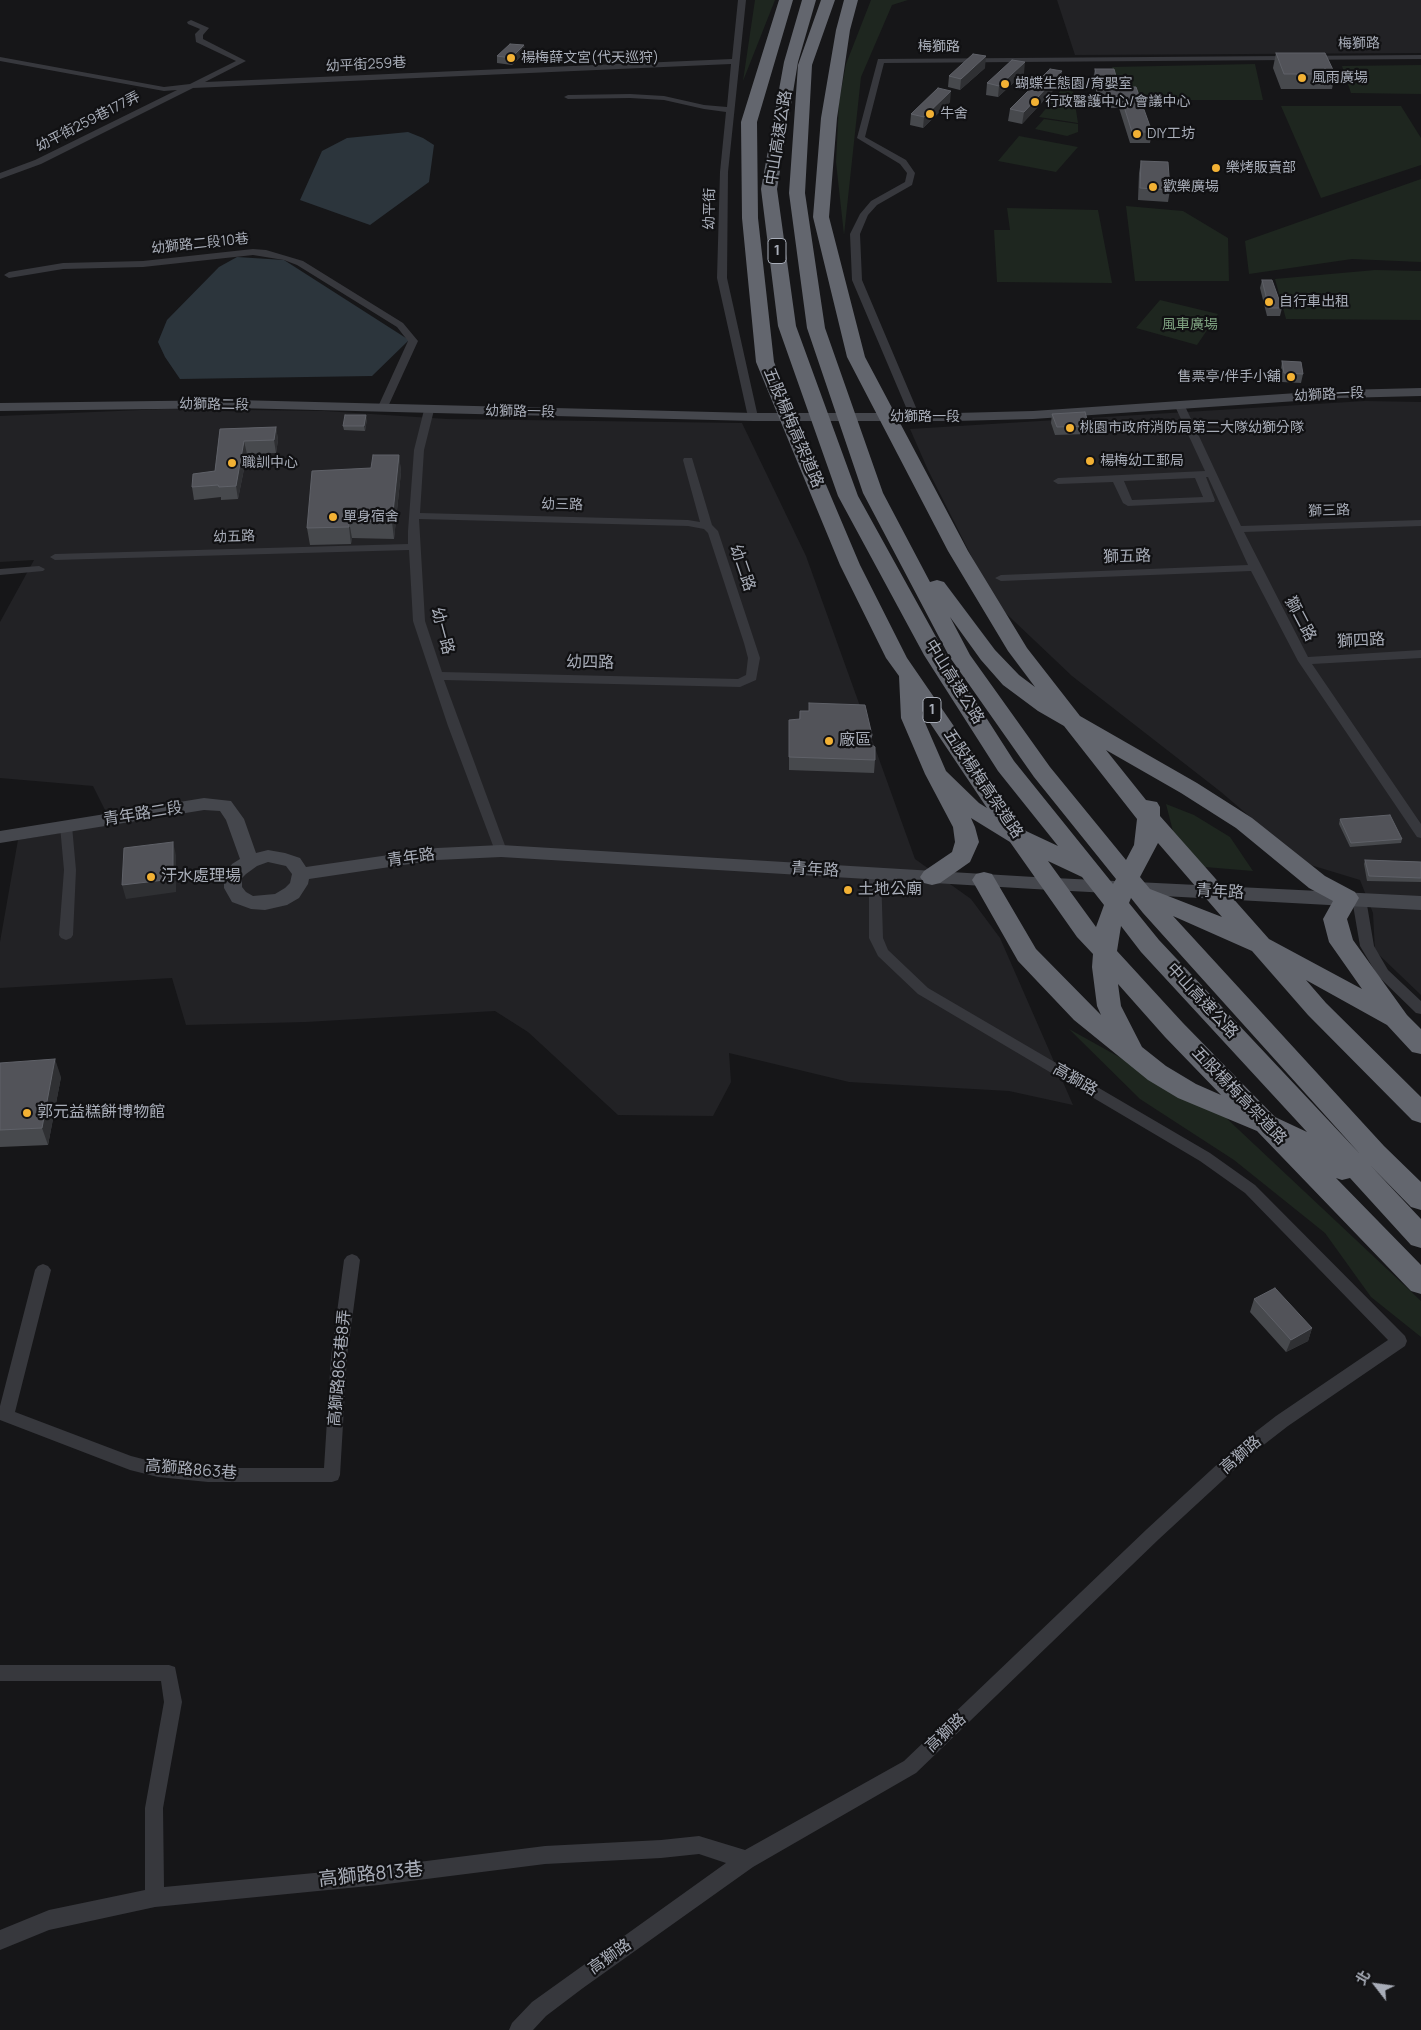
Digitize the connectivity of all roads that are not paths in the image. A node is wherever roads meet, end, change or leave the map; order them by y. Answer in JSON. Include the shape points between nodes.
{"nodes":[{"id":1,"x":742,"y":0,"type":"edge"},
{"id":2,"x":786,"y":0,"type":"edge"},
{"id":3,"x":809,"y":0,"type":"edge"},
{"id":4,"x":828,"y":0,"type":"edge"},
{"id":5,"x":851,"y":0,"type":"edge"},
{"id":6,"x":191,"y":22,"type":"dead end"},
{"id":7,"x":1421,"y":57,"type":"edge"},
{"id":8,"x":0,"y":59,"type":"edge"},
{"id":9,"x":737,"y":61,"type":"junction"},
{"id":10,"x":187,"y":88,"type":"junction"},
{"id":11,"x":568,"y":98,"type":"dead end"},
{"id":12,"x":731,"y":110,"type":"junction"},
{"id":13,"x":0,"y":176,"type":"edge"},
{"id":14,"x":9,"y":275,"type":"dead end"},
{"id":15,"x":1421,"y":392,"type":"edge"},
{"id":16,"x":1179,"y":404,"type":"junction"},
{"id":17,"x":0,"y":407,"type":"edge"},
{"id":18,"x":382,"y":409,"type":"junction"},
{"id":19,"x":428,"y":410,"type":"junction"},
{"id":20,"x":753,"y":417,"type":"junction"},
{"id":21,"x":915,"y":417,"type":"junction"},
{"id":22,"x":688,"y":460,"type":"dead end"},
{"id":23,"x":1199,"y":474,"type":"junction"},
{"id":24,"x":1212,"y":474,"type":"junction"},
{"id":25,"x":1117,"y":478,"type":"junction"},
{"id":26,"x":1058,"y":481,"type":"dead end"},
{"id":27,"x":848,"y":496,"type":"junction"},
{"id":28,"x":882,"y":509,"type":"junction"},
{"id":29,"x":414,"y":516,"type":"junction"},
{"id":30,"x":1421,"y":523,"type":"edge"},
{"id":31,"x":707,"y":527,"type":"junction"},
{"id":32,"x":1237,"y":529,"type":"junction"},
{"id":33,"x":414,"y":547,"type":"junction"},
{"id":34,"x":55,"y":557,"type":"dead end"},
{"id":35,"x":1255,"y":568,"type":"junction"},
{"id":36,"x":39,"y":569,"type":"dead end"},
{"id":37,"x":0,"y":572,"type":"edge"},
{"id":38,"x":1001,"y":578,"type":"dead end"},
{"id":39,"x":1421,"y":654,"type":"edge"},
{"id":40,"x":1304,"y":661,"type":"junction"},
{"id":41,"x":438,"y":676,"type":"junction"},
{"id":42,"x":740,"y":683,"type":"joint"},
{"id":43,"x":1099,"y":736,"type":"junction"},
{"id":44,"x":936,"y":774,"type":"junction"},
{"id":45,"x":66,"y":826,"type":"junction"},
{"id":46,"x":1421,"y":834,"type":"edge"},
{"id":47,"x":0,"y":837,"type":"edge"},
{"id":48,"x":501,"y":851,"type":"junction"},
{"id":49,"x":250,"y":861,"type":"junction"},
{"id":50,"x":876,"y":873,"type":"junction"},
{"id":51,"x":301,"y":874,"type":"junction"},
{"id":52,"x":932,"y":877,"type":"junction"},
{"id":53,"x":984,"y":880,"type":"junction"},
{"id":54,"x":1123,"y":887,"type":"junction"},
{"id":55,"x":1353,"y":899,"type":"junction"},
{"id":56,"x":1421,"y":903,"type":"edge"},
{"id":57,"x":66,"y":935,"type":"dead end"},
{"id":58,"x":1421,"y":1008,"type":"edge"},
{"id":59,"x":1398,"y":1021,"type":"junction"},
{"id":60,"x":1421,"y":1045,"type":"edge"},
{"id":61,"x":1134,"y":1055,"type":"junction"},
{"id":62,"x":1421,"y":1113,"type":"edge"},
{"id":63,"x":1421,"y":1199,"type":"edge"},
{"id":64,"x":1421,"y":1237,"type":"edge"},
{"id":65,"x":1421,"y":1242,"type":"edge"},
{"id":66,"x":352,"y":1260,"type":"dead end"},
{"id":67,"x":44,"y":1270,"type":"dead end"},
{"id":68,"x":1421,"y":1283,"type":"edge"},
{"id":69,"x":3,"y":1414,"type":"edge"},
{"id":70,"x":332,"y":1475,"type":"joint"},
{"id":71,"x":0,"y":1673,"type":"edge"},
{"id":72,"x":746,"y":1860,"type":"junction"},
{"id":73,"x":155,"y":1897,"type":"junction"},
{"id":74,"x":0,"y":1940,"type":"edge"},
{"id":75,"x":519,"y":2030,"type":"edge"}],
"edges":[{"from":1,"to":9,"type":"street","name":"幼平街"},
{"from":2,"to":68,"type":"highway","name":"五股楊梅高架道路","number":"1","via":[[748,122],[750,218],[765,362],[850,565],[897,658],[1086,931],[1174,1030]]},
{"from":3,"to":27,"type":"highway","name":"中山高速公路","number":"1","via":[[791,62],[769,189],[787,326]]},
{"from":4,"to":28,"type":"highway","name":"中山高速公路","number":"1","via":[[805,65],[797,193],[816,328],[873,493]]},
{"from":5,"to":62,"type":"highway","via":[[829,118],[821,217],[856,357],[958,551],[1018,651],[1140,807],[1317,1009]]},
{"from":6,"to":10,"type":"street","name":"幼平街259巷177弄","via":[[205,28],[199,34],[199,40],[242,61]]},
{"from":7,"to":21,"type":"street","name":"梅獅路","via":[[881,61],[861,138],[903,162],[911,173],[909,183],[874,203],[864,214],[855,234],[857,280]]},
{"from":8,"to":10,"type":"street","name":"幼平街259巷","via":[[164,89]]},
{"from":9,"to":10,"type":"street","name":"幼平街259巷"},
{"from":9,"to":12,"type":"street","name":"幼平街"},
{"from":10,"to":13,"type":"street","name":"幼平街259巷177弄","via":[[38,162]]},
{"from":11,"to":12,"type":"street","via":[[664,98]]},
{"from":12,"to":20,"type":"street","name":"幼平街","via":[[724,172],[722,278]]},
{"from":14,"to":18,"type":"street","name":"幼獅路二段10巷","via":[[63,266],[143,264],[253,252],[287,258],[400,325],[413,341]]},
{"from":15,"to":16,"type":"street","name":"幼獅路一段"},
{"from":16,"to":21,"type":"street","name":"幼獅路一段","via":[[1032,415]]},
{"from":16,"to":24,"type":"street","name":"獅二路"},
{"from":17,"to":18,"type":"street","name":"幼獅路二段","via":[[236,404]]},
{"from":18,"to":19,"type":"street","name":"幼獅路二段"},
{"from":19,"to":20,"type":"street","name":"幼獅路一段"},
{"from":19,"to":29,"type":"street","name":"幼一路","via":[[419,450]]},
{"from":20,"to":21,"type":"street","name":"幼獅路一段"},
{"from":22,"to":31,"type":"street","name":"幼二路"},
{"from":23,"to":24,"type":"street"},
{"from":23,"to":25,"type":"street"},
{"from":23,"to":25,"type":"street","via":[[1210,500],[1128,503]]},
{"from":24,"to":32,"type":"street","name":"獅二路"},
{"from":25,"to":26,"type":"street"},
{"from":27,"to":44,"type":"highway","via":[[903,635],[912,718]]},
{"from":27,"to":64,"type":"highway","name":"中山高速公路","number":"1","via":[[935,655],[1006,766],[1150,946]]},
{"from":28,"to":43,"type":"highway","via":[[988,655],[1011,680],[1046,706]]},
{"from":28,"to":63,"type":"highway","name":"中山高速公路","number":"1","via":[[960,656],[1042,772],[1152,906],[1375,1153]]},
{"from":29,"to":31,"type":"street","name":"幼三路","via":[[688,523]]},
{"from":29,"to":33,"type":"street","name":"幼一路"},
{"from":30,"to":32,"type":"street","name":"獅三路"},
{"from":31,"to":42,"type":"street","name":"幼二路","via":[[713,531],[754,658],[752,677]]},
{"from":32,"to":35,"type":"street","name":"獅二路"},
{"from":33,"to":34,"type":"street","name":"幼五路"},
{"from":33,"to":41,"type":"street","name":"幼一路","via":[[419,621]]},
{"from":35,"to":38,"type":"street","name":"獅五路"},
{"from":35,"to":40,"type":"street","name":"獅二路"},
{"from":36,"to":37,"type":"street"},
{"from":39,"to":40,"type":"street","name":"獅四路"},
{"from":40,"to":46,"type":"street","name":"獅二路"},
{"from":41,"to":42,"type":"street","name":"幼四路"},
{"from":41,"to":48,"type":"street","name":"幼一路"},
{"from":43,"to":54,"type":"highway","via":[[1132,770],[1149,808],[1146,845]]},
{"from":43,"to":55,"type":"highway","via":[[1244,823],[1317,882]]},
{"from":44,"to":52,"type":"highway","via":[[964,827],[967,842],[962,856]]},
{"from":44,"to":54,"type":"highway","via":[[971,808],[1007,831]]},
{"from":45,"to":47,"type":"street","name":"青年路二段"},
{"from":45,"to":49,"type":"street","name":"青年路二段","via":[[204,804],[225,805],[235,820]]},
{"from":45,"to":57,"type":"street","via":[[70,870]]},
{"from":48,"to":50,"type":"street","name":"青年路"},
{"from":48,"to":51,"type":"street","name":"青年路","via":[[437,854]]},
{"from":49,"to":51,"type":"street","via":[[268,856],[286,859]]},
{"from":49,"to":51,"type":"street","via":[[233,878],[233,888],[239,897],[251,902],[265,903],[286,897],[299,884]]},
{"from":50,"to":52,"type":"street","name":"青年路"},
{"from":50,"to":72,"type":"street","name":"高獅路","via":[[876,938],[884,953],[922,991],[1205,1157],[1250,1189],[1399,1341],[1242,1452],[910,1767]]},
{"from":52,"to":53,"type":"street","name":"青年路"},
{"from":53,"to":54,"type":"street","name":"青年路"},
{"from":53,"to":61,"type":"highway","via":[[1027,955],[1083,1014]]},
{"from":54,"to":55,"type":"street","name":"青年路"},
{"from":54,"to":59,"type":"highway","via":[[1208,920],[1278,953]]},
{"from":54,"to":61,"type":"highway","via":[[1107,930],[1104,967],[1109,1006]]},
{"from":55,"to":56,"type":"street","name":"青年路"},
{"from":55,"to":58,"type":"street","via":[[1368,946],[1382,973]]},
{"from":55,"to":59,"type":"highway","via":[[1335,918],[1341,942]]},
{"from":59,"to":60,"type":"highway"},
{"from":61,"to":65,"type":"highway","via":[[1187,1091],[1309,1144]]},
{"from":66,"to":70,"type":"street","name":"高獅路863巷8弄","via":[[339,1358]]},
{"from":67,"to":69,"type":"street"},
{"from":69,"to":70,"type":"street","name":"高獅路863巷","via":[[130,1463],[158,1470],[208,1475]]},
{"from":71,"to":73,"type":"street","via":[[168,1673],[173,1702],[154,1808]]},
{"from":72,"to":73,"type":"street","name":"高獅路813巷","via":[[699,1845],[546,1855],[379,1876]]},
{"from":72,"to":75,"type":"street","name":"高獅路","via":[[576,1981],[539,2009]]},
{"from":73,"to":74,"type":"street","name":"高獅路813巷","via":[[49,1920]]}]}
